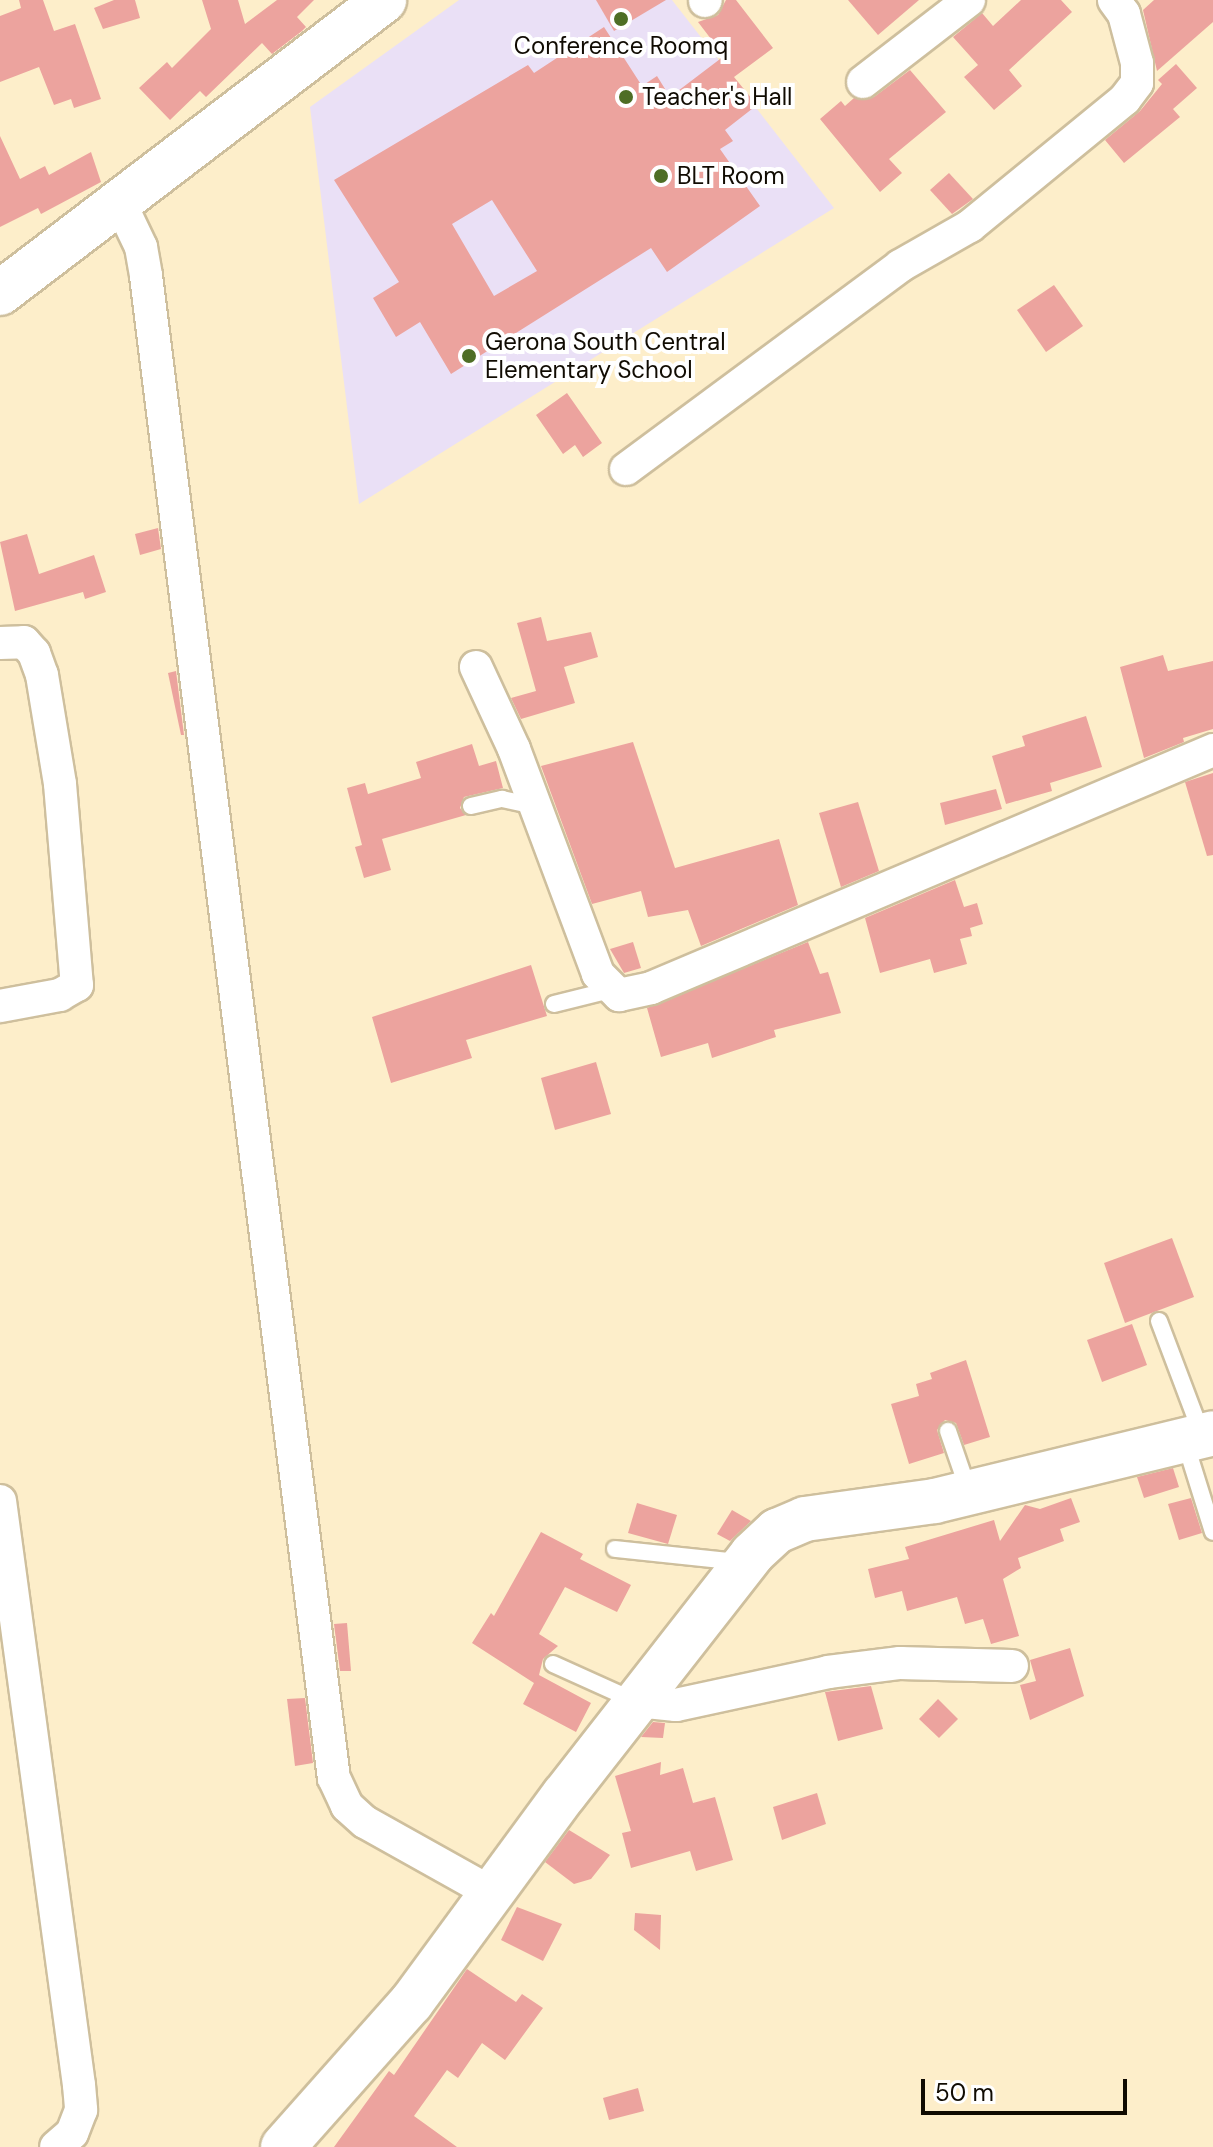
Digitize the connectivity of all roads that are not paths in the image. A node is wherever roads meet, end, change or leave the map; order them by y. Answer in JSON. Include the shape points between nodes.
{"nodes":[{"id":1,"x":384,"y":0,"type":"edge"},
{"id":2,"x":969,"y":0,"type":"edge"},
{"id":3,"x":1114,"y":0,"type":"edge"},
{"id":4,"x":863,"y":82,"type":"dead end"},
{"id":5,"x":120,"y":203,"type":"junction"},
{"id":6,"x":0,"y":293,"type":"edge"},
{"id":7,"x":626,"y":469,"type":"dead end"},
{"id":8,"x":0,"y":643,"type":"edge"},
{"id":9,"x":476,"y":667,"type":"dead end"},
{"id":10,"x":1213,"y":750,"type":"edge"},
{"id":11,"x":471,"y":806,"type":"dead end"},
{"id":12,"x":536,"y":807,"type":"junction"},
{"id":13,"x":610,"y":990,"type":"junction"},
{"id":14,"x":554,"y":1004,"type":"dead end"},
{"id":15,"x":0,"y":1006,"type":"edge"},
{"id":16,"x":1159,"y":1321,"type":"dead end"},
{"id":17,"x":948,"y":1431,"type":"dead end"},
{"id":18,"x":1200,"y":1437,"type":"edge"},
{"id":19,"x":970,"y":1493,"type":"junction"},
{"id":20,"x":0,"y":1501,"type":"edge"},
{"id":21,"x":1213,"y":1532,"type":"edge"},
{"id":22,"x":615,"y":1549,"type":"dead end"},
{"id":23,"x":745,"y":1563,"type":"junction"},
{"id":24,"x":553,"y":1664,"type":"dead end"},
{"id":25,"x":1012,"y":1666,"type":"dead end"},
{"id":26,"x":637,"y":1701,"type":"junction"},
{"id":27,"x":494,"y":1894,"type":"junction"},
{"id":28,"x":56,"y":2147,"type":"edge"},
{"id":29,"x":283,"y":2147,"type":"edge"}],
"edges":[{"from":1,"to":5,"type":"street"},
{"from":2,"to":4,"type":"street"},
{"from":3,"to":7,"type":"street","via":[[1124,14],[1137,63],[1137,83],[1125,99],[951,240],[900,266]]},
{"from":5,"to":6,"type":"street"},
{"from":5,"to":27,"type":"street","via":[[141,247],[146,276],[334,1778],[347,1806],[365,1822]]},
{"from":8,"to":15,"type":"street","via":[[24,642],[42,675],[60,784],[77,960],[77,985],[60,995]]},
{"from":9,"to":12,"type":"street"},
{"from":10,"to":13,"type":"street","via":[[651,988],[619,995]]},
{"from":11,"to":12,"type":"lane","via":[[502,799]]},
{"from":12,"to":13,"type":"street","via":[[598,974]]},
{"from":13,"to":14,"type":"lane"},
{"from":16,"to":18,"type":"lane"},
{"from":17,"to":19,"type":"lane"},
{"from":18,"to":19,"type":"street"},
{"from":18,"to":21,"type":"lane"},
{"from":19,"to":23,"type":"street","via":[[805,1519],[777,1531]]},
{"from":20,"to":28,"type":"street","via":[[79,2085],[81,2110],[72,2133]]},
{"from":22,"to":23,"type":"lane"},
{"from":23,"to":26,"type":"street"},
{"from":24,"to":26,"type":"lane"},
{"from":25,"to":26,"type":"street","via":[[900,1663],[828,1672],[676,1705]]},
{"from":26,"to":27,"type":"street"},
{"from":27,"to":29,"type":"street","via":[[411,2003]]}]}
